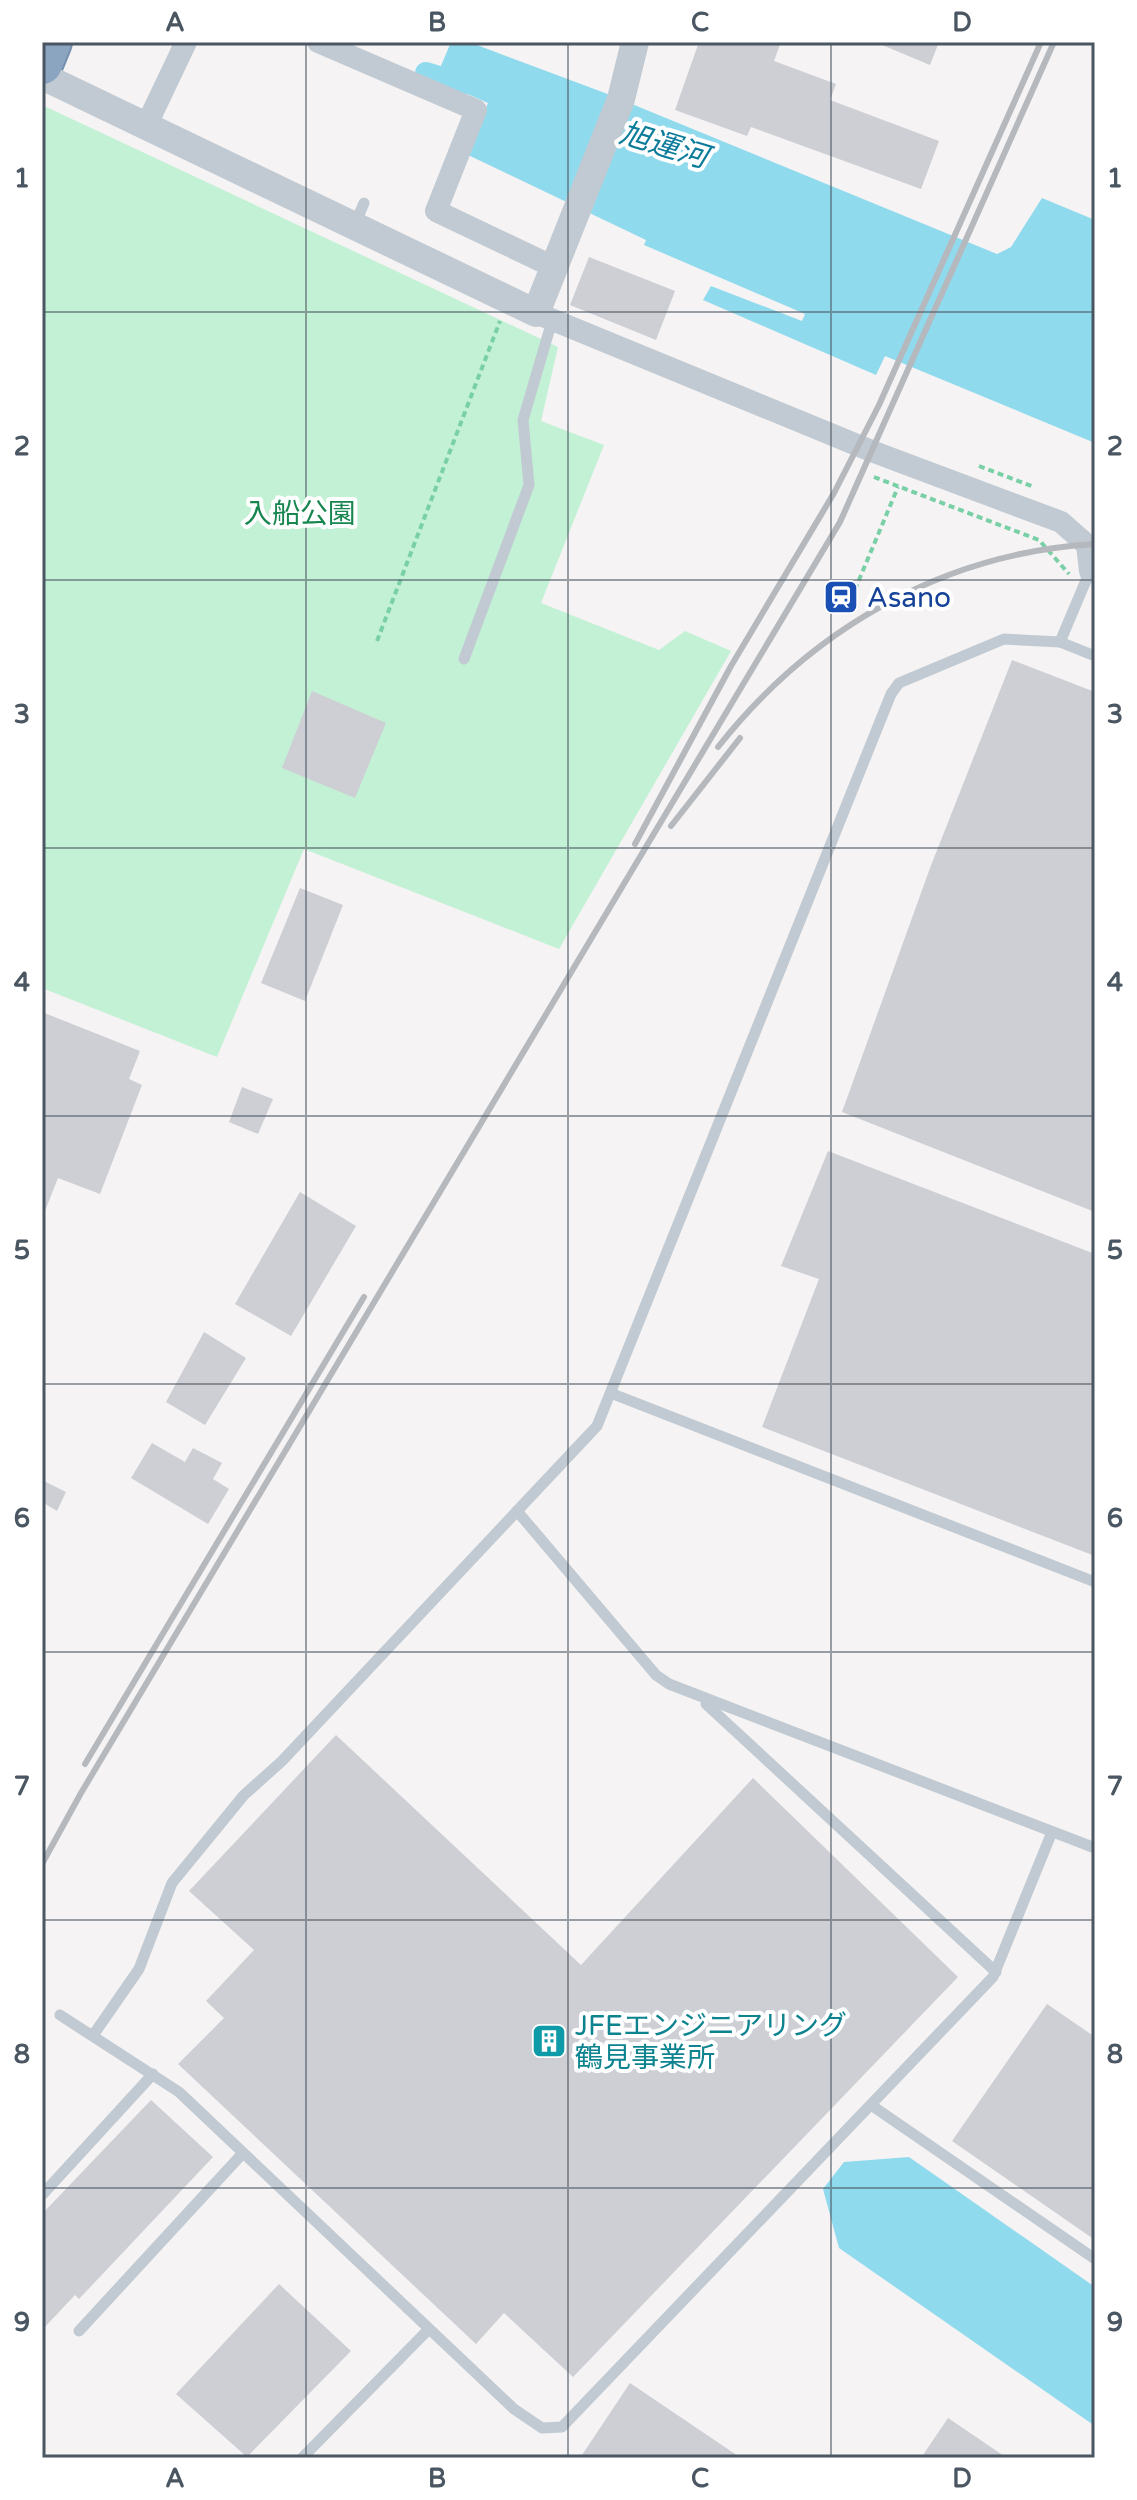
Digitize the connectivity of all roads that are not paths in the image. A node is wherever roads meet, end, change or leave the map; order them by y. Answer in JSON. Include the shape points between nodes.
{"nodes":[{"id":1,"x":51,"y":42,"type":"edge"},
{"id":2,"x":186,"y":42,"type":"edge"},
{"id":3,"x":318,"y":42,"type":"edge"},
{"id":4,"x":635,"y":42,"type":"edge"},
{"id":5,"x":42,"y":64,"type":"edge"},
{"id":6,"x":42,"y":76,"type":"edge"},
{"id":7,"x":147,"y":124,"type":"junction"},
{"id":8,"x":556,"y":268,"type":"junction"},
{"id":9,"x":544,"y":317,"type":"junction"},
{"id":10,"x":1093,"y":571,"type":"edge"},
{"id":11,"x":1060,"y":642,"type":"junction"},
{"id":12,"x":1095,"y":656,"type":"edge"},
{"id":13,"x":464,"y":659,"type":"dead end"},
{"id":14,"x":613,"y":1394,"type":"junction"},
{"id":15,"x":517,"y":1511,"type":"junction"},
{"id":16,"x":1095,"y":1582,"type":"edge"},
{"id":17,"x":699,"y":1698,"type":"junction"},
{"id":18,"x":1052,"y":1832,"type":"junction"},
{"id":19,"x":1095,"y":1848,"type":"edge"},
{"id":20,"x":996,"y":1972,"type":"junction"},
{"id":21,"x":60,"y":2015,"type":"dead end"},
{"id":22,"x":94,"y":2034,"type":"junction"},
{"id":23,"x":153,"y":2074,"type":"junction"},
{"id":24,"x":871,"y":2105,"type":"junction"},
{"id":25,"x":243,"y":2153,"type":"junction"},
{"id":26,"x":42,"y":2195,"type":"edge"},
{"id":27,"x":1095,"y":2259,"type":"edge"},
{"id":28,"x":428,"y":2330,"type":"junction"},
{"id":29,"x":79,"y":2331,"type":"dead end"},
{"id":30,"x":302,"y":2458,"type":"edge"}],
"edges":[{"from":1,"to":5,"type":"highway"},
{"from":2,"to":7,"type":"street"},
{"from":3,"to":8,"type":"street","via":[[476,110],[436,211]]},
{"from":4,"to":8,"type":"street","via":[[621,99]]},
{"from":6,"to":7,"type":"street"},
{"from":7,"to":9,"type":"street","via":[[359,214]]},
{"from":8,"to":9,"type":"street"},
{"from":9,"to":10,"type":"street","via":[[1061,522],[1087,545]]},
{"from":9,"to":13,"type":"lane","via":[[523,420],[529,485]]},
{"from":10,"to":11,"type":"lane"},
{"from":11,"to":12,"type":"lane"},
{"from":11,"to":14,"type":"lane","via":[[1004,639],[899,683],[891,694]]},
{"from":14,"to":15,"type":"lane","via":[[597,1426]]},
{"from":14,"to":16,"type":"lane"},
{"from":15,"to":17,"type":"lane","via":[[656,1675]]},
{"from":15,"to":22,"type":"lane","via":[[293,1750],[244,1795],[172,1883],[139,1969]]},
{"from":17,"to":18,"type":"lane"},
{"from":17,"to":20,"type":"lane"},
{"from":18,"to":19,"type":"lane"},
{"from":18,"to":20,"type":"lane"},
{"from":20,"to":24,"type":"lane"},
{"from":21,"to":22,"type":"lane"},
{"from":22,"to":23,"type":"lane"},
{"from":23,"to":25,"type":"lane"},
{"from":23,"to":26,"type":"lane"},
{"from":24,"to":27,"type":"lane"},
{"from":24,"to":28,"type":"lane","via":[[562,2427],[542,2428],[514,2409]]},
{"from":25,"to":28,"type":"lane"},
{"from":25,"to":29,"type":"lane"},
{"from":28,"to":30,"type":"lane"}]}
